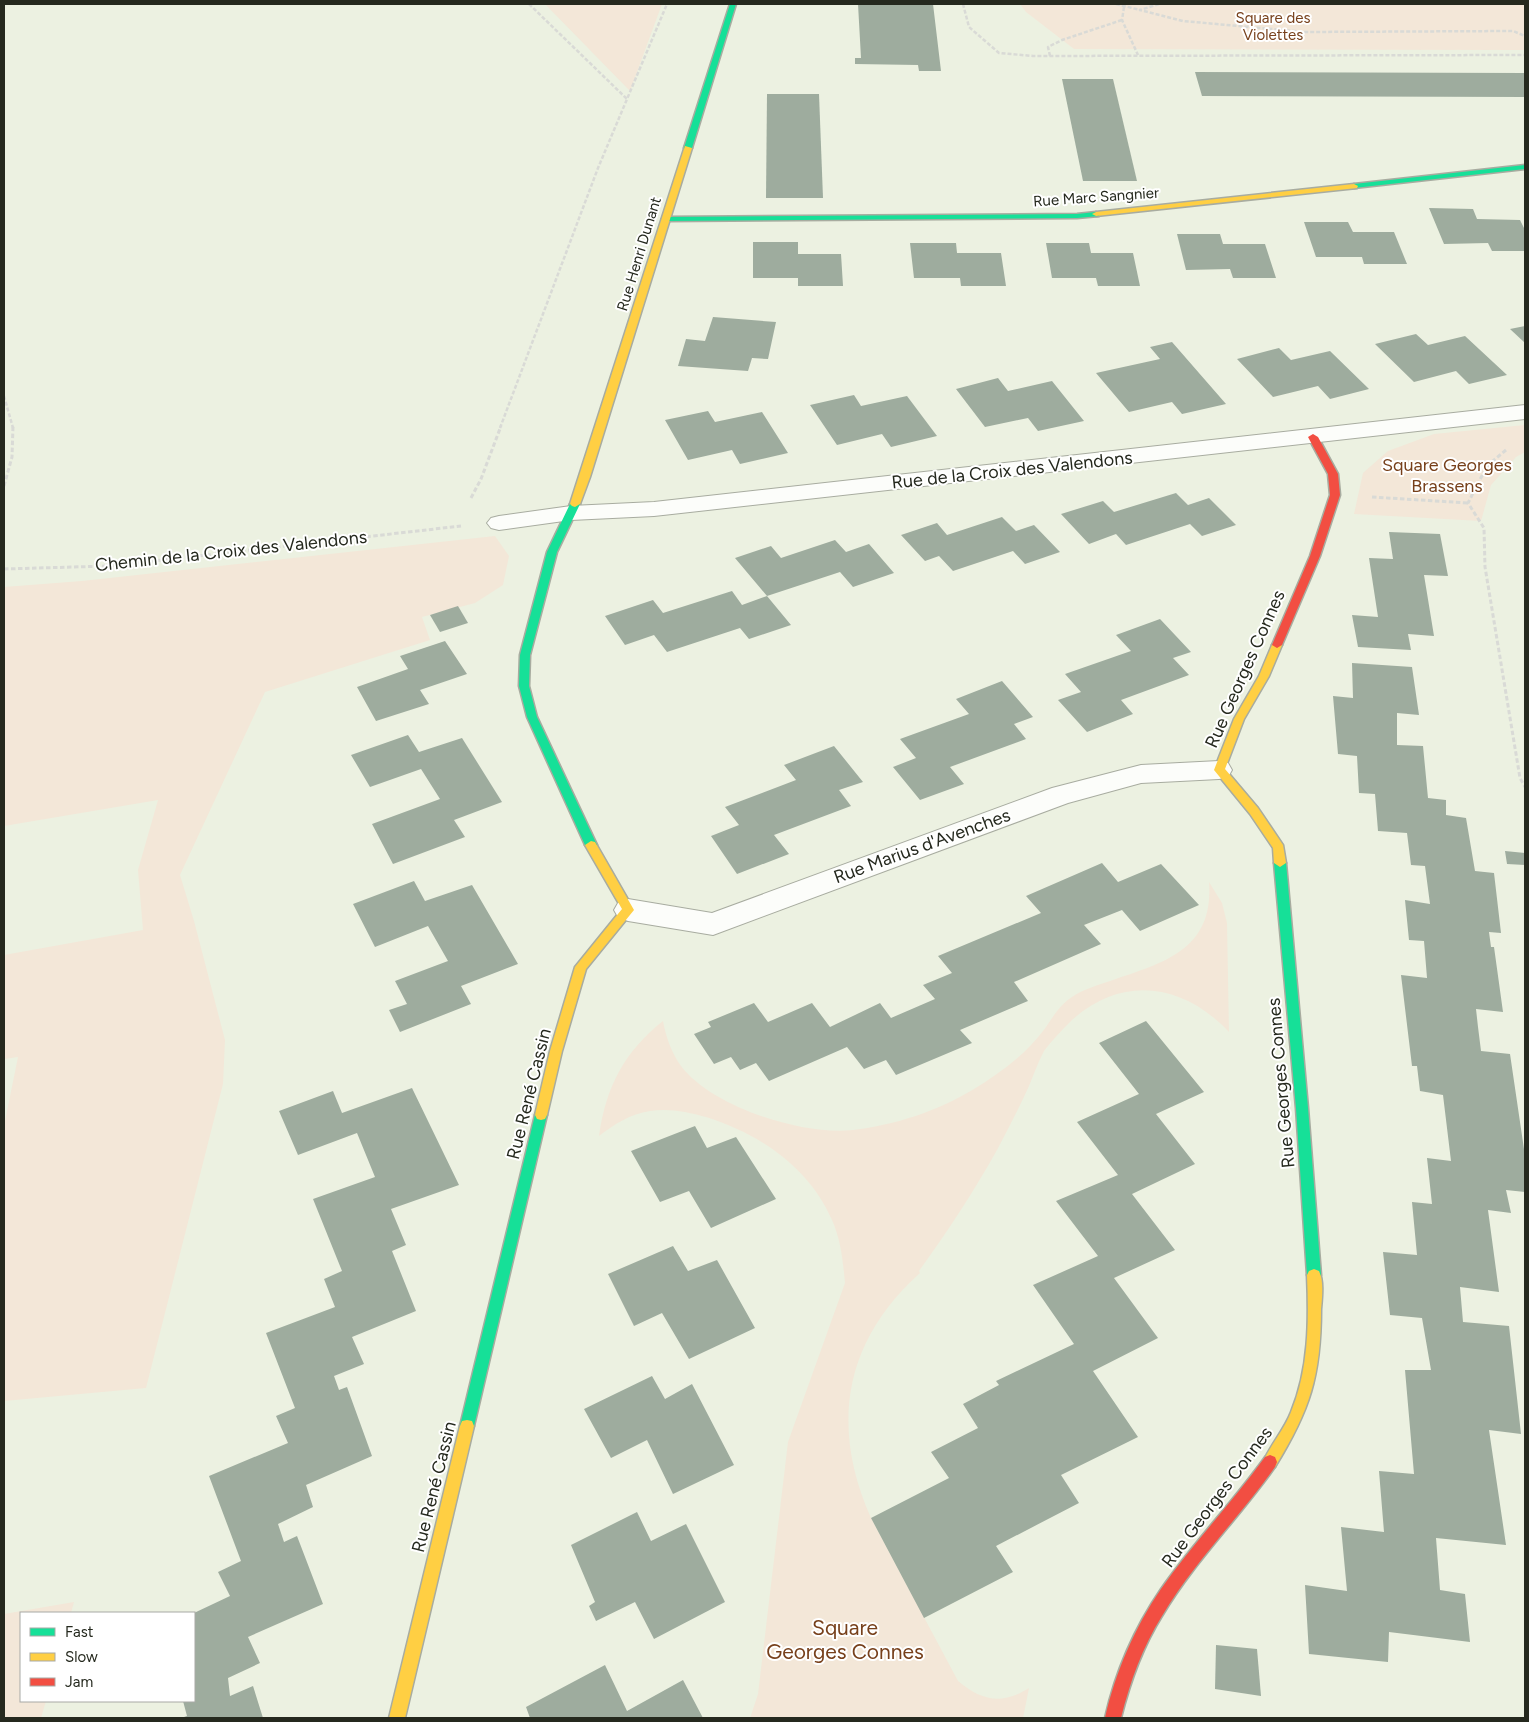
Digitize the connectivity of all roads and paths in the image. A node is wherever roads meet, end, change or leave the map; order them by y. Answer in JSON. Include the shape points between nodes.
{"nodes":[{"id":1,"x":529,"y":4,"type":"edge"},
{"id":2,"x":667,"y":4,"type":"edge"},
{"id":3,"x":733,"y":4,"type":"edge"},
{"id":4,"x":963,"y":4,"type":"edge"},
{"id":5,"x":1116,"y":4,"type":"edge"},
{"id":6,"x":1159,"y":4,"type":"edge"},
{"id":7,"x":1124,"y":7,"type":"junction"},
{"id":8,"x":1140,"y":10,"type":"junction"},
{"id":9,"x":1122,"y":20,"type":"junction"},
{"id":10,"x":1525,"y":36,"type":"edge"},
{"id":11,"x":1525,"y":55,"type":"edge"},
{"id":12,"x":1050,"y":56,"type":"junction"},
{"id":13,"x":1138,"y":56,"type":"junction"},
{"id":14,"x":627,"y":99,"type":"junction"},
{"id":15,"x":1525,"y":167,"type":"edge"},
{"id":16,"x":666,"y":219,"type":"junction"},
{"id":17,"x":4,"y":396,"type":"edge"},
{"id":18,"x":1525,"y":412,"type":"edge"},
{"id":19,"x":1313,"y":438,"type":"junction"},
{"id":20,"x":1512,"y":445,"type":"dead end"},
{"id":21,"x":4,"y":486,"type":"edge"},
{"id":22,"x":1335,"y":495,"type":"junction"},
{"id":23,"x":470,"y":502,"type":"dead end"},
{"id":24,"x":1468,"y":504,"type":"junction"},
{"id":25,"x":571,"y":513,"type":"junction"},
{"id":26,"x":462,"y":518,"type":"dead end"},
{"id":27,"x":499,"y":523,"type":"dead end"},
{"id":28,"x":4,"y":569,"type":"edge"},
{"id":29,"x":1219,"y":770,"type":"junction"},
{"id":30,"x":1525,"y":787,"type":"edge"},
{"id":31,"x":628,"y":910,"type":"junction"},
{"id":32,"x":397,"y":1718,"type":"edge"},
{"id":33,"x":1113,"y":1718,"type":"edge"}],
"edges":[{"from":1,"to":14,"type":"path"},
{"from":2,"to":14,"type":"path"},
{"from":3,"to":16,"type":"street","name":"Rue Henri Dunant"},
{"from":4,"to":12,"type":"path","via":[[970,27],[999,53]]},
{"from":5,"to":7,"type":"path"},
{"from":6,"to":8,"type":"path"},
{"from":7,"to":8,"type":"path"},
{"from":7,"to":9,"type":"path"},
{"from":8,"to":10,"type":"path","via":[[1183,21],[1305,32],[1513,31]]},
{"from":9,"to":12,"type":"path","via":[[1048,47]]},
{"from":9,"to":13,"type":"path"},
{"from":11,"to":13,"type":"path"},
{"from":12,"to":13,"type":"path"},
{"from":14,"to":23,"type":"path"},
{"from":15,"to":16,"type":"street","name":"Rue Marc Sangnier","via":[[1077,216]]},
{"from":16,"to":25,"type":"street","name":"Rue Henri Dunant"},
{"from":17,"to":21,"type":"path","via":[[13,425],[12,457]]},
{"from":18,"to":19,"type":"street","name":"Rue de la Croix des Valendons"},
{"from":19,"to":22,"type":"street","name":"Rue Georges Connes","via":[[1333,474]]},
{"from":19,"to":25,"type":"street","name":"Rue de la Croix des Valendons","via":[[654,509]]},
{"from":20,"to":24,"type":"path","via":[[1487,466]]},
{"from":22,"to":24,"type":"path"},
{"from":22,"to":29,"type":"street","name":"Rue Georges Connes","via":[[1315,556],[1264,676],[1239,719]]},
{"from":24,"to":30,"type":"path","via":[[1484,528],[1485,567],[1520,778]]},
{"from":25,"to":27,"type":"street","name":"Rue de la Croix des Valendons"},
{"from":25,"to":31,"type":"street","via":[[552,552],[525,655],[524,686],[532,717],[587,837]]},
{"from":26,"to":28,"type":"path","name":"Chemin de la Croix des Valendons","via":[[458,526],[109,566]]},
{"from":29,"to":31,"type":"street","name":"Rue Marius d'Avenches","via":[[1141,774],[1061,795],[713,924]]},
{"from":29,"to":33,"type":"street","name":"Rue Georges Connes","via":[[1254,811],[1279,848],[1314,1281],[1310,1364],[1301,1405],[1282,1443],[1154,1614],[1120,1689]]},
{"from":31,"to":32,"type":"street","name":"Rue René Cassin","via":[[581,967],[556,1051]]}]}
